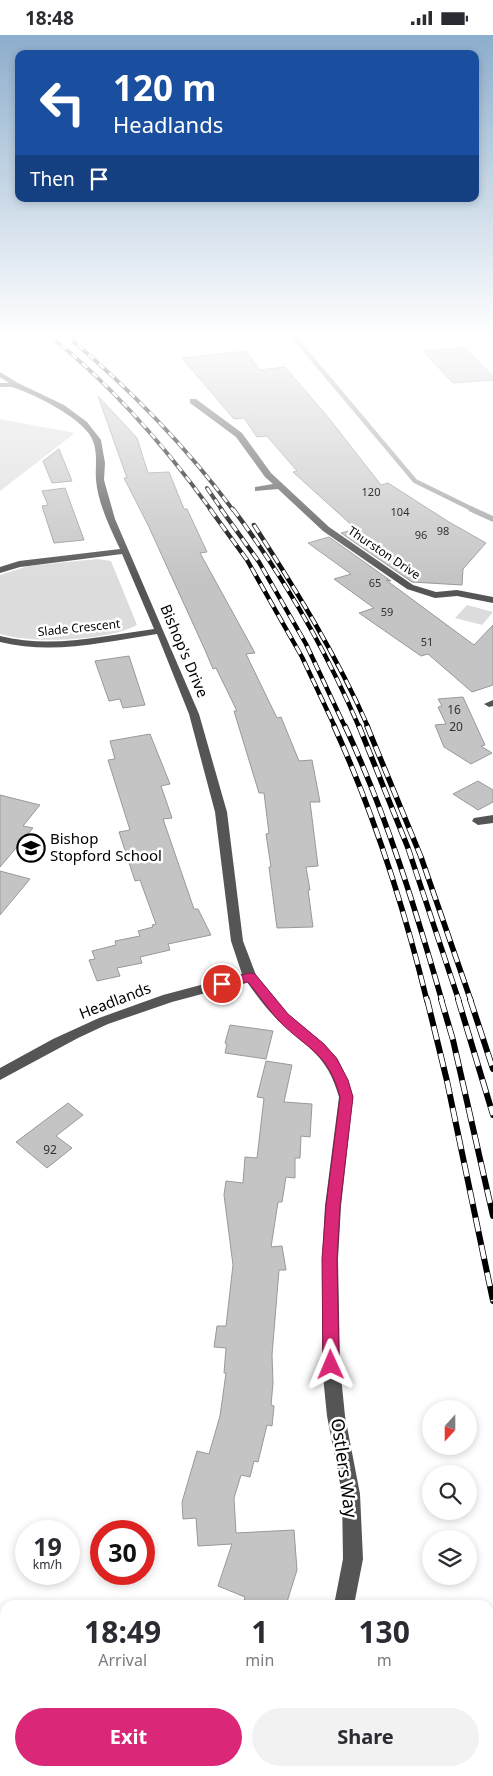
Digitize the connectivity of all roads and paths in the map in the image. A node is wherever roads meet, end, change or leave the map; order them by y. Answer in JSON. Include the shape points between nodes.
{"nodes":[{"id":1,"x":75,"y":417,"type":"edge"},
{"id":2,"x":215,"y":417,"type":"edge"},
{"id":3,"x":280,"y":486,"type":"junction"},
{"id":4,"x":258,"y":489,"type":"dead end"},
{"id":5,"x":124,"y":551,"type":"junction"},
{"id":6,"x":0,"y":570,"type":"edge"},
{"id":7,"x":493,"y":600,"type":"edge"},
{"id":8,"x":160,"y":631,"type":"junction"},
{"id":9,"x":0,"y":639,"type":"edge"},
{"id":10,"x":493,"y":819,"type":"edge"},
{"id":11,"x":478,"y":821,"type":"dead end"},
{"id":12,"x":250,"y":977,"type":"junction"},
{"id":13,"x":0,"y":1075,"type":"edge"},
{"id":14,"x":345,"y":1600,"type":"edge"}],
"edges":[{"from":1,"to":5,"type":"street","name":"Bishop's Drive","via":[[93,433],[99,448],[103,493]]},
{"from":2,"to":3,"type":"street","name":"Thurston Drive","via":[[238,435]]},
{"from":3,"to":4,"type":"street"},
{"from":3,"to":7,"type":"street","name":"Thurston Drive","via":[[326,529],[410,587],[435,595],[457,593]]},
{"from":5,"to":6,"type":"street","via":[[18,564]]},
{"from":5,"to":8,"type":"street","name":"Bishop's Drive"},
{"from":8,"to":9,"type":"street","name":"Slade Crescent","via":[[65,644],[27,645]]},
{"from":8,"to":12,"type":"street","name":"Bishop's Drive","via":[[194,714],[221,812],[236,941]]},
{"from":10,"to":11,"type":"street"},
{"from":12,"to":13,"type":"street","name":"Headlands","via":[[118,1015],[68,1036]]},
{"from":12,"to":14,"type":"street","name":"Ostlers Way","via":[[283,1017],[332,1062],[346,1097],[330,1259],[333,1383],[351,1494],[353,1559]]}]}
